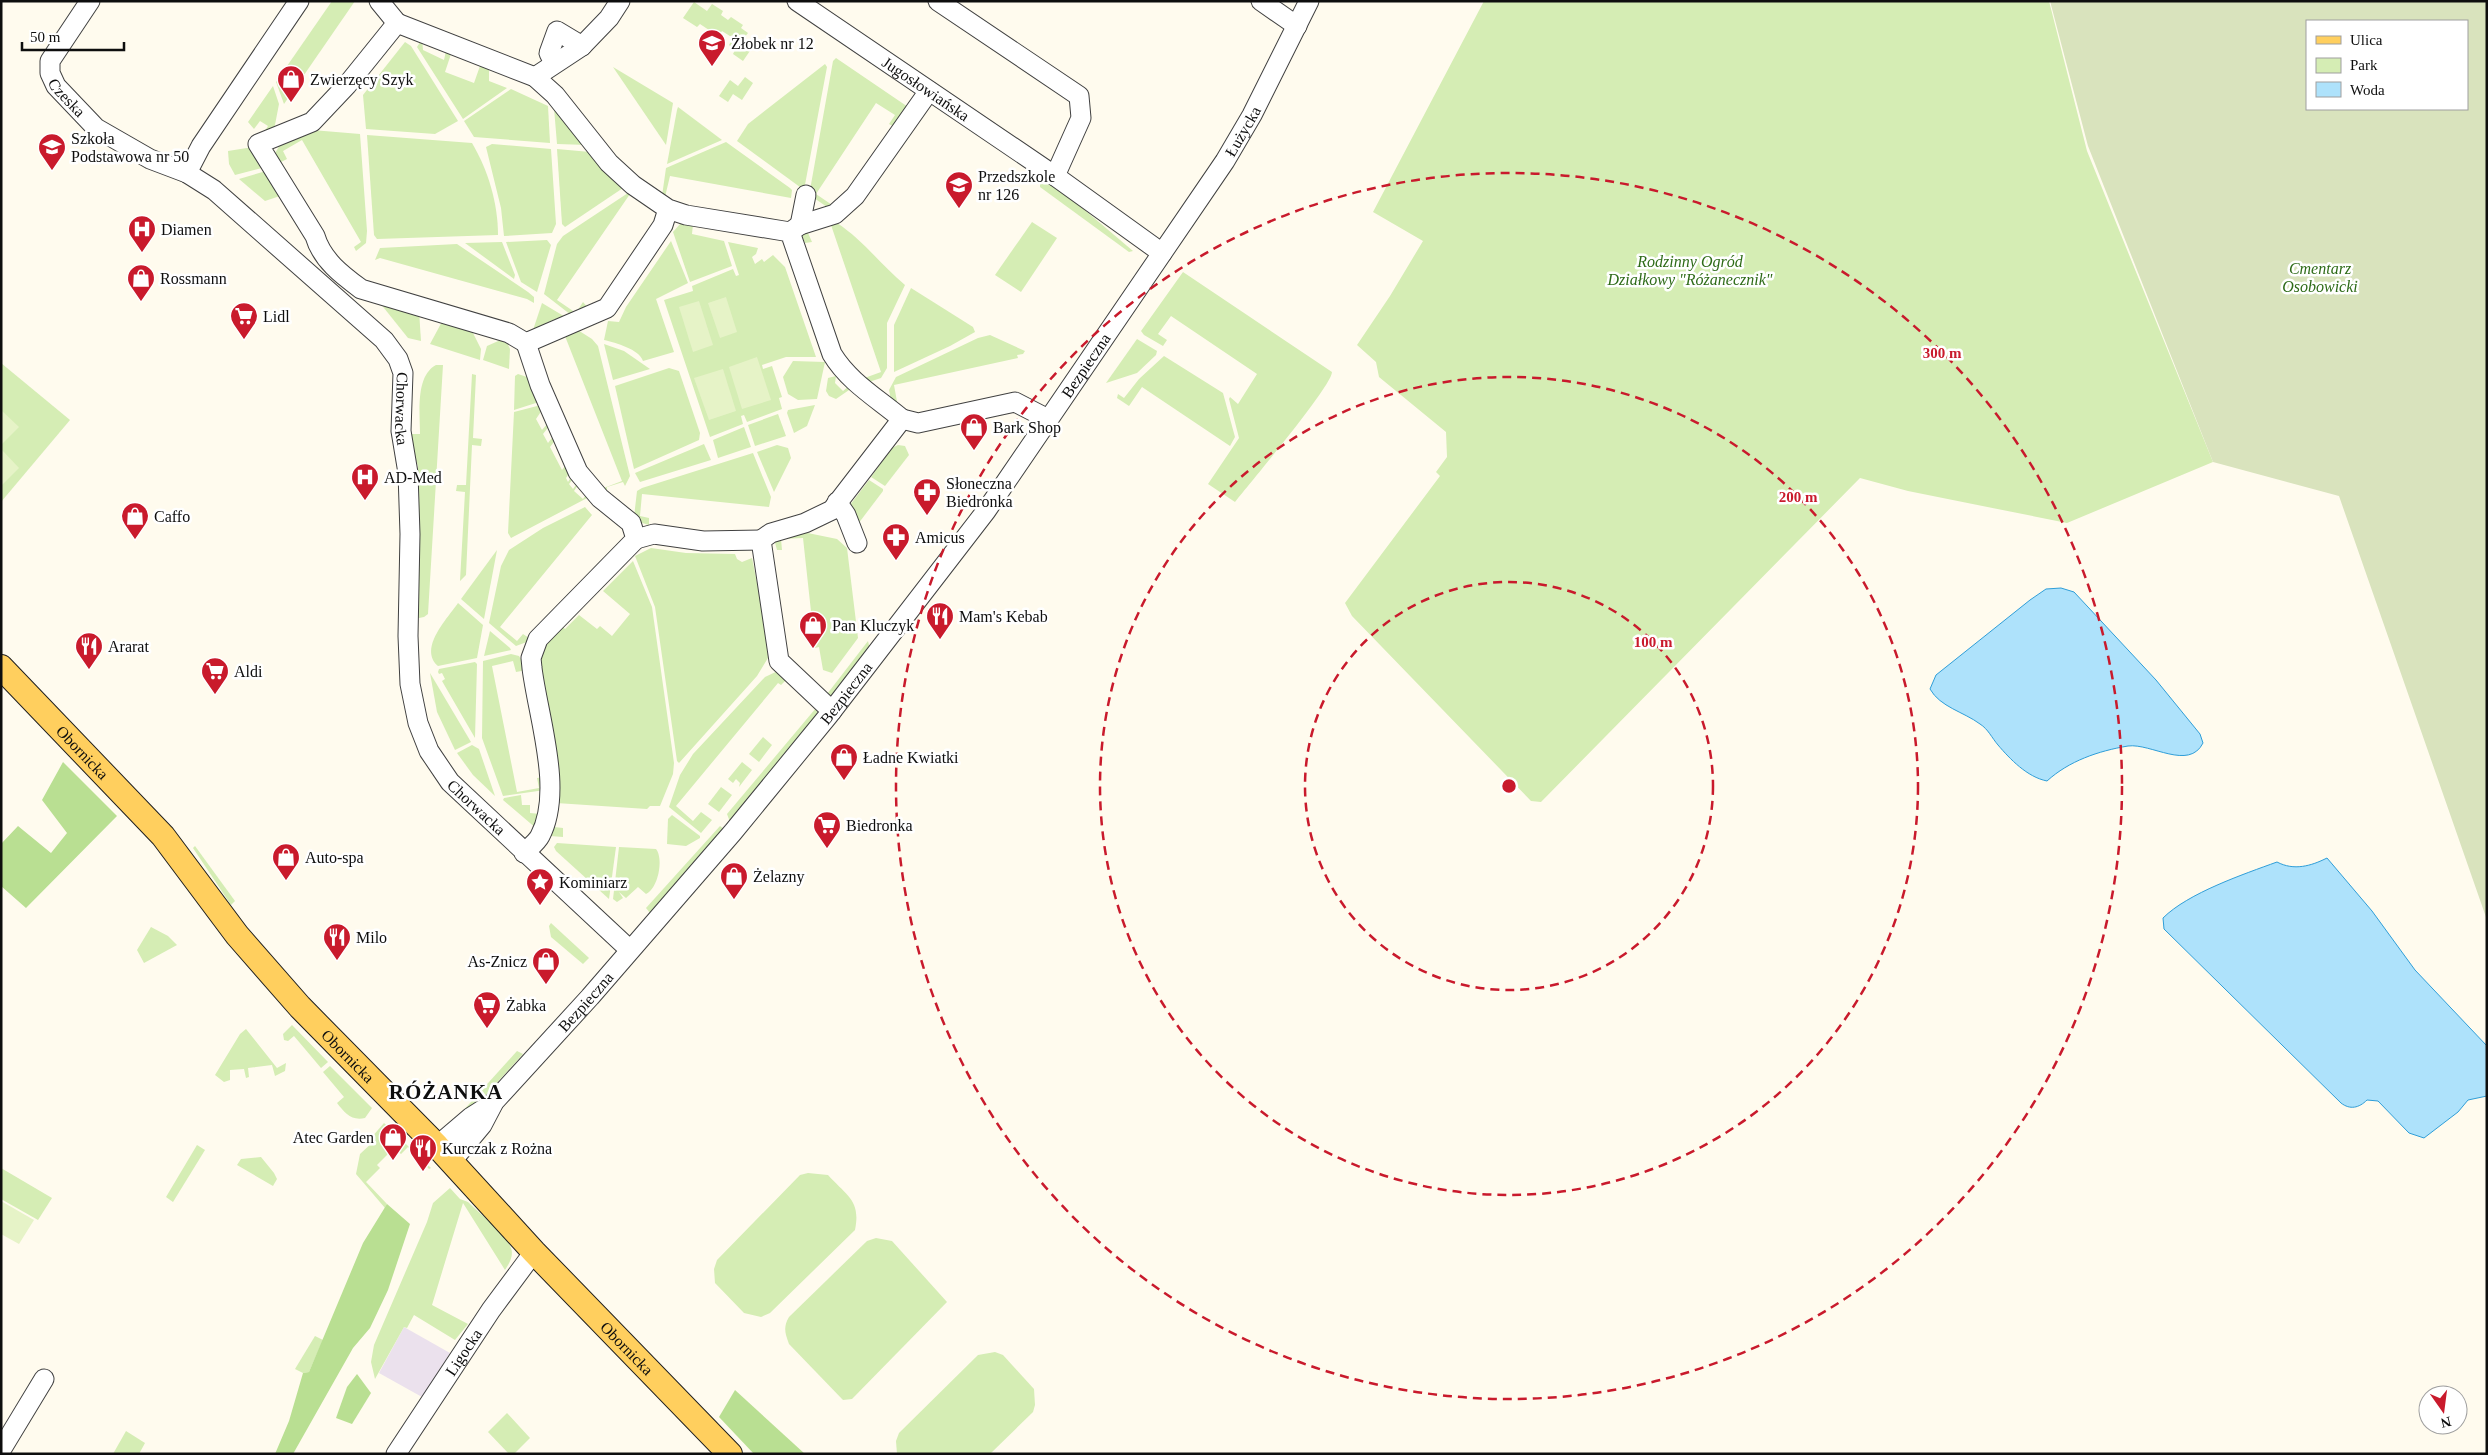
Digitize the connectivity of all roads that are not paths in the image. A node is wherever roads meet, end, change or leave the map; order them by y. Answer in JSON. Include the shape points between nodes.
{"nodes":[{"id":1,"x":90,"y":1,"type":"edge"},
{"id":2,"x":299,"y":1,"type":"edge"},
{"id":3,"x":379,"y":1,"type":"edge"},
{"id":4,"x":620,"y":1,"type":"edge"},
{"id":5,"x":797,"y":1,"type":"edge"},
{"id":6,"x":938,"y":1,"type":"edge"},
{"id":7,"x":1261,"y":1,"type":"edge"},
{"id":8,"x":1309,"y":1,"type":"edge"},
{"id":9,"x":397,"y":23,"type":"junction"},
{"id":10,"x":1297,"y":26,"type":"junction"},
{"id":11,"x":582,"y":46,"type":"junction"},
{"id":12,"x":554,"y":63,"type":"junction"},
{"id":13,"x":535,"y":77,"type":"junction"},
{"id":14,"x":929,"y":91,"type":"junction"},
{"id":15,"x":187,"y":173,"type":"junction"},
{"id":16,"x":1055,"y":176,"type":"junction"},
{"id":17,"x":806,"y":196,"type":"dead end"},
{"id":18,"x":668,"y":209,"type":"junction"},
{"id":19,"x":795,"y":229,"type":"junction"},
{"id":20,"x":1162,"y":253,"type":"junction"},
{"id":21,"x":526,"y":343,"type":"junction"},
{"id":22,"x":902,"y":419,"type":"junction"},
{"id":23,"x":1048,"y":419,"type":"junction"},
{"id":24,"x":838,"y":502,"type":"junction"},
{"id":25,"x":636,"y":538,"type":"junction"},
{"id":26,"x":761,"y":540,"type":"junction"},
{"id":27,"x":858,"y":543,"type":"dead end"},
{"id":28,"x":1,"y":667,"type":"edge"},
{"id":29,"x":832,"y":711,"type":"junction"},
{"id":30,"x":524,"y":853,"type":"junction"},
{"id":31,"x":630,"y":950,"type":"junction"},
{"id":32,"x":444,"y":1154,"type":"junction"},
{"id":33,"x":534,"y":1252,"type":"junction"},
{"id":34,"x":44,"y":1379,"type":"dead end"},
{"id":35,"x":2,"y":1449,"type":"edge"},
{"id":36,"x":396,"y":1454,"type":"edge"},
{"id":37,"x":730,"y":1454,"type":"edge"}],
"edges":[{"from":1,"to":15,"type":"street","name":"Czeska","via":[[50,62],[48,68],[52,80],[96,128],[150,159]]},
{"from":2,"to":15,"type":"street","via":[[201,146]]},
{"from":3,"to":9,"type":"street"},
{"from":4,"to":11,"type":"street","via":[[609,18]]},
{"from":5,"to":14,"type":"street","name":"Jugosłowiańska"},
{"from":6,"to":16,"type":"street","via":[[1079,96],[1081,118]]},
{"from":7,"to":10,"type":"street"},
{"from":8,"to":10,"type":"street","name":"Łużycka"},
{"from":9,"to":13,"type":"street"},
{"from":9,"to":21,"type":"street","via":[[312,122],[258,144],[315,236],[319,250],[355,285],[509,333]]},
{"from":10,"to":20,"type":"street","name":"Łużycka","via":[[1248,122]]},
{"from":11,"to":12,"type":"street"},
{"from":11,"to":12,"type":"street","via":[[557,31],[550,53]]},
{"from":12,"to":13,"type":"street"},
{"from":13,"to":18,"type":"street","via":[[555,95],[609,163],[633,185]]},
{"from":14,"to":16,"type":"street","name":"Jugosłowiańska"},
{"from":14,"to":19,"type":"street","via":[[855,196],[835,214]]},
{"from":15,"to":30,"type":"street","name":"Chorwacka","via":[[214,190],[274,242],[384,340],[398,359],[403,373],[401,432],[408,473],[408,664],[418,723],[429,751],[450,782]]},
{"from":16,"to":20,"type":"street","name":"Jugosłowiańska"},
{"from":17,"to":19,"type":"street"},
{"from":18,"to":19,"type":"street","via":[[686,215]]},
{"from":18,"to":21,"type":"street","via":[[663,225],[607,308]]},
{"from":19,"to":22,"type":"street","via":[[832,354],[861,388]]},
{"from":20,"to":23,"type":"street","name":"Bezpieczna"},
{"from":21,"to":25,"type":"street","via":[[540,385],[578,472],[600,498],[631,523]]},
{"from":22,"to":23,"type":"street","via":[[918,423],[1015,402]]},
{"from":22,"to":24,"type":"street"},
{"from":23,"to":29,"type":"street","name":"Bezpieczna","via":[[986,511]]},
{"from":24,"to":26,"type":"street","via":[[824,515],[771,533]]},
{"from":24,"to":27,"type":"street"},
{"from":25,"to":26,"type":"street","via":[[654,534],[703,541]]},
{"from":25,"to":30,"type":"street","via":[[538,639],[532,668],[550,770],[550,801],[540,836]]},
{"from":26,"to":29,"type":"street","via":[[779,661]]},
{"from":28,"to":32,"type":"main road","name":"Obornicka","via":[[163,836],[237,935],[282,987]]},
{"from":29,"to":31,"type":"street","name":"Bezpieczna"},
{"from":30,"to":31,"type":"street","name":"Chorwacka"},
{"from":31,"to":32,"type":"street","name":"Bezpieczna","via":[[493,1103],[471,1117]]},
{"from":32,"to":33,"type":"main road","name":"Obornicka"},
{"from":33,"to":36,"type":"street","name":"Ligocka","via":[[496,1303]]},
{"from":33,"to":37,"type":"main road","name":"Obornicka"},
{"from":34,"to":35,"type":"street"}]}
